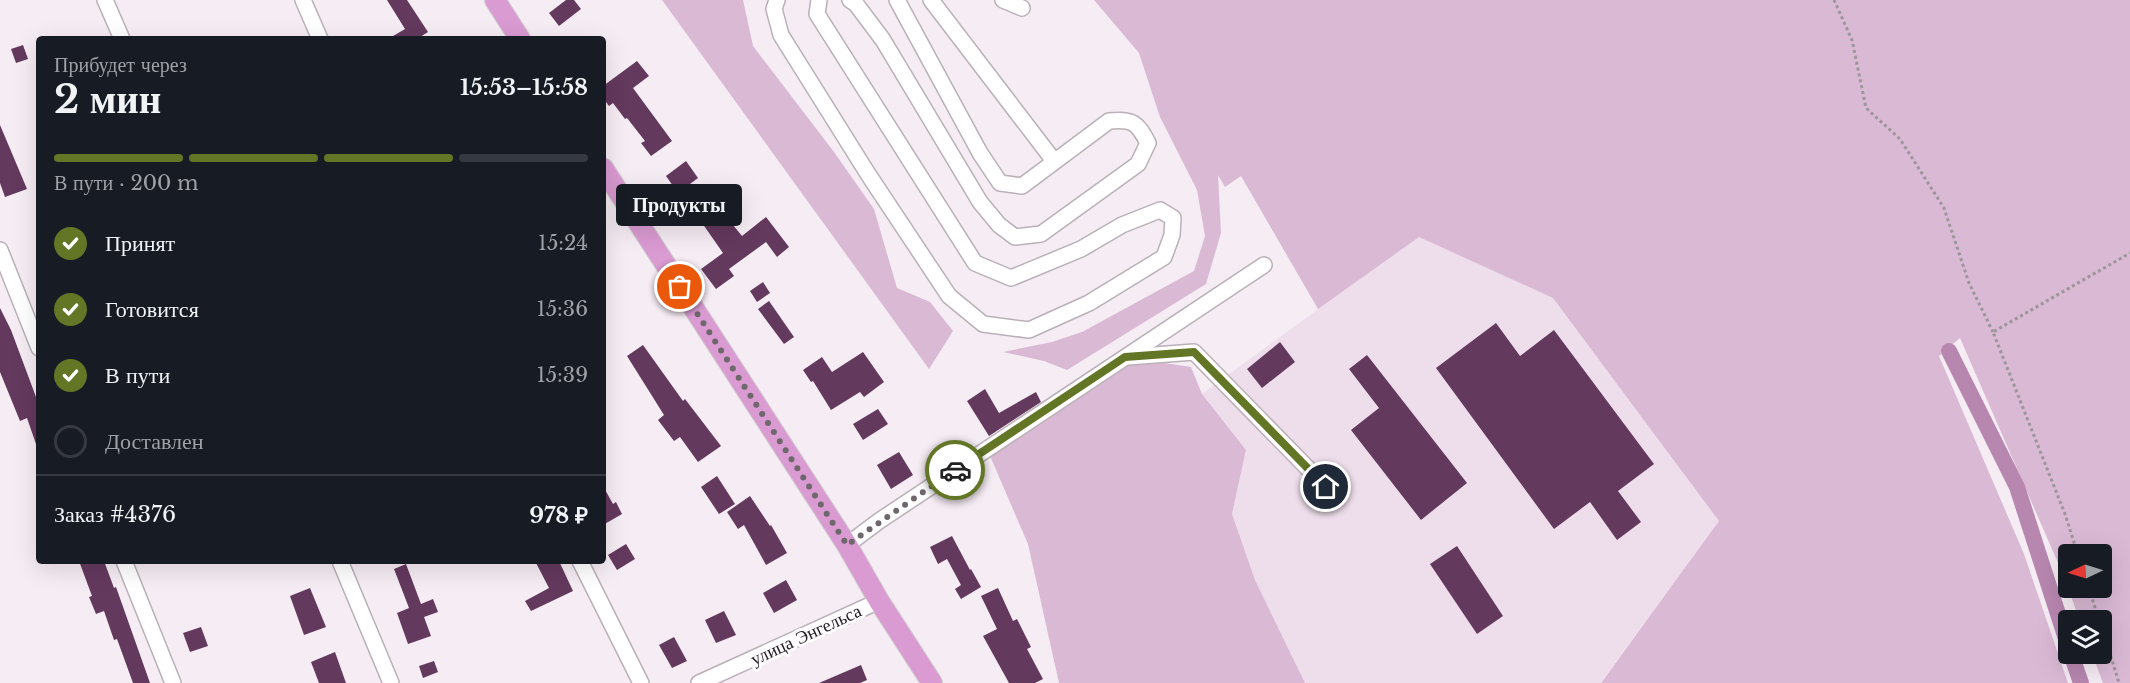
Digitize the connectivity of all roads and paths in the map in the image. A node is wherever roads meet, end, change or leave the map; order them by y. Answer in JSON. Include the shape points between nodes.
{"nodes":[{"id":1,"x":105,"y":0,"type":"edge"},
{"id":2,"x":303,"y":0,"type":"edge"},
{"id":3,"x":495,"y":0,"type":"edge"},
{"id":4,"x":777,"y":0,"type":"edge"},
{"id":5,"x":819,"y":0,"type":"edge"},
{"id":6,"x":850,"y":0,"type":"edge"},
{"id":7,"x":897,"y":0,"type":"edge"},
{"id":8,"x":931,"y":0,"type":"edge"},
{"id":9,"x":1003,"y":0,"type":"edge"},
{"id":10,"x":1834,"y":0,"type":"edge"},
{"id":11,"x":1022,"y":8,"type":"dead end"},
{"id":12,"x":121,"y":36,"type":"edge"},
{"id":13,"x":319,"y":36,"type":"edge"},
{"id":14,"x":518,"y":36,"type":"edge"},
{"id":15,"x":1054,"y":162,"type":"junction"},
{"id":16,"x":606,"y":173,"type":"edge"},
{"id":17,"x":0,"y":250,"type":"edge"},
{"id":18,"x":2130,"y":253,"type":"edge"},
{"id":19,"x":1264,"y":265,"type":"dead end"},
{"id":20,"x":1993,"y":332,"type":"junction"},
{"id":21,"x":36,"y":340,"type":"edge"},
{"id":22,"x":1125,"y":357,"type":"junction"},
{"id":23,"x":1326,"y":487,"type":"dead end"},
{"id":24,"x":2076,"y":544,"type":"edge"},
{"id":25,"x":847,"y":545,"type":"junction"},
{"id":26,"x":125,"y":564,"type":"edge"},
{"id":27,"x":341,"y":564,"type":"edge"},
{"id":28,"x":582,"y":564,"type":"edge"},
{"id":29,"x":879,"y":601,"type":"junction"},
{"id":30,"x":2112,"y":660,"type":"edge"},
{"id":31,"x":732,"y":677,"type":"edge"},
{"id":32,"x":172,"y":683,"type":"edge"},
{"id":33,"x":391,"y":683,"type":"edge"},
{"id":34,"x":641,"y":683,"type":"edge"},
{"id":35,"x":699,"y":683,"type":"edge"},
{"id":36,"x":932,"y":683,"type":"edge"},
{"id":37,"x":2119,"y":683,"type":"edge"}],
"edges":[{"from":1,"to":12,"type":"street"},
{"from":2,"to":13,"type":"street"},
{"from":3,"to":14,"type":"main road"},
{"from":4,"to":5,"type":"street","via":[[774,9],[781,35],[868,174],[950,296],[983,324],[1029,330],[1089,303],[1164,258],[1173,218],[1160,210],[1011,278],[975,263],[817,14]]},
{"from":6,"to":15,"type":"street","via":[[883,40],[980,202],[1015,237],[1041,234],[1138,164],[1148,143],[1139,126],[1126,119],[1109,121]]},
{"from":7,"to":15,"type":"street","via":[[1000,183],[1022,186]]},
{"from":8,"to":15,"type":"street"},
{"from":9,"to":11,"type":"street"},
{"from":10,"to":20,"type":"path","via":[[1852,40],[1866,108],[1900,139],[1944,208],[1969,283]]},
{"from":16,"to":25,"type":"main road"},
{"from":17,"to":21,"type":"street"},
{"from":18,"to":20,"type":"path"},
{"from":19,"to":22,"type":"street"},
{"from":20,"to":24,"type":"path"},
{"from":22,"to":23,"type":"street","via":[[1194,352]]},
{"from":22,"to":25,"type":"street"},
{"from":25,"to":29,"type":"main road"},
{"from":26,"to":32,"type":"street"},
{"from":27,"to":33,"type":"street"},
{"from":28,"to":34,"type":"street"},
{"from":29,"to":31,"type":"street","name":"улица Энгельса"},
{"from":29,"to":36,"type":"main road"},
{"from":30,"to":37,"type":"path"},
{"from":31,"to":35,"type":"street","name":"улица Энгельса"}]}
